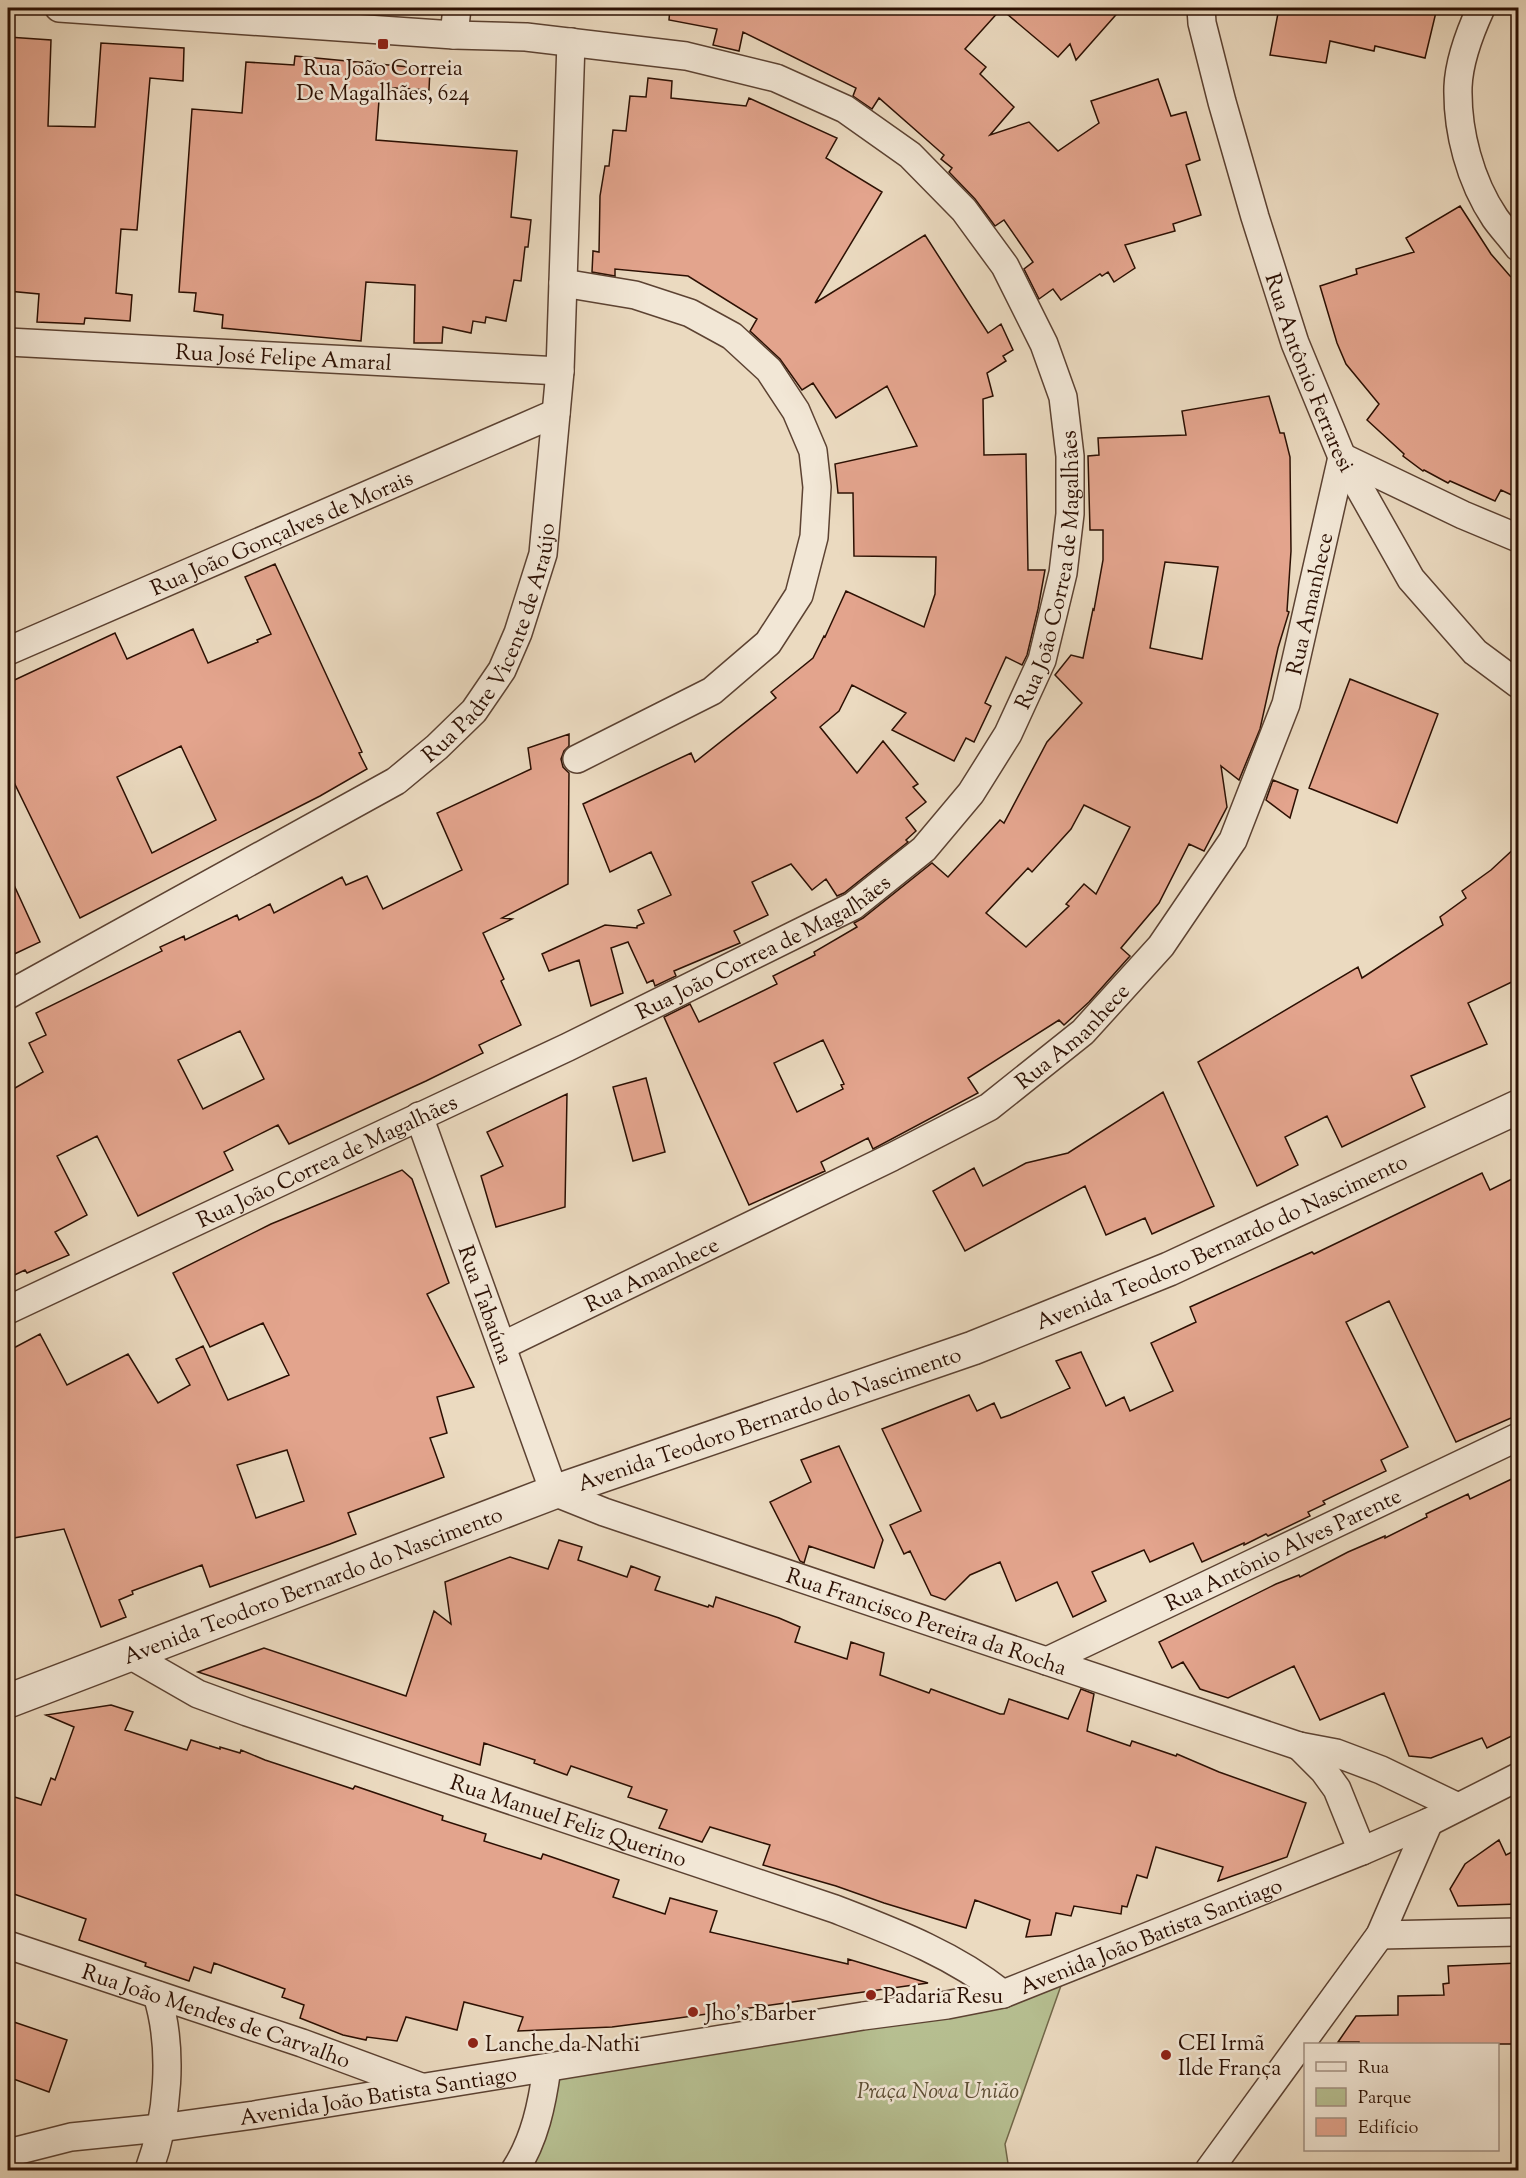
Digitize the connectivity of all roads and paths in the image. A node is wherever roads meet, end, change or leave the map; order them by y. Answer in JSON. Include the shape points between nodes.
{"nodes":[{"id":1,"x":59,"y":8,"type":"edge"},
{"id":2,"x":456,"y":8,"type":"edge"},
{"id":3,"x":1201,"y":8,"type":"edge"},
{"id":4,"x":1481,"y":8,"type":"edge"},
{"id":5,"x":454,"y":35,"type":"junction"},
{"id":6,"x":571,"y":42,"type":"junction"},
{"id":7,"x":1518,"y":247,"type":"edge"},
{"id":8,"x":563,"y":283,"type":"junction"},
{"id":9,"x":8,"y":342,"type":"edge"},
{"id":10,"x":560,"y":371,"type":"junction"},
{"id":11,"x":556,"y":413,"type":"junction"},
{"id":12,"x":1342,"y":457,"type":"junction"},
{"id":13,"x":1518,"y":538,"type":"edge"},
{"id":14,"x":8,"y":651,"type":"edge"},
{"id":15,"x":1518,"y":684,"type":"edge"},
{"id":16,"x":577,"y":759,"type":"dead end"},
{"id":17,"x":8,"y":995,"type":"edge"},
{"id":18,"x":1518,"y":1107,"type":"edge"},
{"id":19,"x":419,"y":1116,"type":"junction"},
{"id":20,"x":8,"y":1310,"type":"edge"},
{"id":21,"x":502,"y":1346,"type":"junction"},
{"id":22,"x":1518,"y":1437,"type":"edge"},
{"id":23,"x":554,"y":1492,"type":"junction"},
{"id":24,"x":130,"y":1655,"type":"junction"},
{"id":25,"x":1047,"y":1661,"type":"junction"},
{"id":26,"x":8,"y":1701,"type":"edge"},
{"id":27,"x":1299,"y":1746,"type":"junction"},
{"id":28,"x":1518,"y":1777,"type":"edge"},
{"id":29,"x":1458,"y":1807,"type":"junction"},
{"id":30,"x":1429,"y":1822,"type":"junction"},
{"id":31,"x":1362,"y":1851,"type":"junction"},
{"id":32,"x":1518,"y":1932,"type":"edge"},
{"id":33,"x":1380,"y":1935,"type":"junction"},
{"id":34,"x":8,"y":1945,"type":"edge"},
{"id":35,"x":1003,"y":1994,"type":"junction"},
{"id":36,"x":157,"y":1995,"type":"junction"},
{"id":37,"x":548,"y":2068,"type":"junction"},
{"id":38,"x":425,"y":2088,"type":"junction"},
{"id":39,"x":160,"y":2128,"type":"junction"},
{"id":40,"x":8,"y":2153,"type":"edge"},
{"id":41,"x":149,"y":2170,"type":"edge"},
{"id":42,"x":515,"y":2170,"type":"edge"},
{"id":43,"x":1209,"y":2170,"type":"edge"}],
"edges":[{"from":1,"to":5,"type":"street","name":"Rua João Correa de Magalhães"},
{"from":2,"to":5,"type":"street"},
{"from":3,"to":12,"type":"street","name":"Rua Antônio Ferraresi","via":[[1219,91],[1258,227],[1295,343]]},
{"from":4,"to":7,"type":"street","via":[[1468,36],[1458,86],[1462,134],[1474,178],[1495,217]]},
{"from":5,"to":6,"type":"street","name":"Rua João Correa de Magalhães"},
{"from":6,"to":8,"type":"street","name":"Rua Padre Vicente de Araújo"},
{"from":6,"to":19,"type":"street","name":"Rua João Correa de Magalhães","via":[[686,56],[776,78],[845,109],[910,155],[964,210],[1005,266],[1044,344],[1063,396],[1070,456],[1070,514],[1063,573],[1042,660],[1008,734],[971,793],[924,849],[853,906]]},
{"from":8,"to":10,"type":"street","name":"Rua Padre Vicente de Araújo"},
{"from":8,"to":16,"type":"street","via":[[635,295],[690,313],[732,336],[768,370],[796,411],[813,451],[817,487],[814,537],[799,595],[768,643],[712,692]]},
{"from":9,"to":10,"type":"street","name":"Rua José Felipe Amaral"},
{"from":10,"to":11,"type":"street","name":"Rua Padre Vicente de Araújo"},
{"from":11,"to":14,"type":"street","name":"Rua João Gonçalves de Morais"},
{"from":11,"to":17,"type":"street","name":"Rua Padre Vicente de Araújo","via":[[543,554],[502,670],[474,711],[396,782]]},
{"from":12,"to":13,"type":"street"},
{"from":12,"to":15,"type":"street","name":"Rua Antônio Ferraresi","via":[[1411,579],[1475,652]]},
{"from":12,"to":21,"type":"street","name":"Rua Amanhece","via":[[1286,704],[1233,840],[1161,946],[1083,1032],[989,1107],[892,1158]]},
{"from":18,"to":23,"type":"street","name":"Avenida Teodoro Bernardo do Nascimento","via":[[1169,1269],[974,1348]]},
{"from":19,"to":20,"type":"street","name":"Rua João Correa de Magalhães"},
{"from":19,"to":21,"type":"street","name":"Rua Tabaúna"},
{"from":21,"to":23,"type":"street","name":"Rua Tabaúna"},
{"from":22,"to":25,"type":"street","name":"Rua Antônio Alves Parente"},
{"from":23,"to":24,"type":"street","name":"Avenida Teodoro Bernardo do Nascimento"},
{"from":23,"to":25,"type":"street","name":"Rua Francisco Pereira da Rocha"},
{"from":24,"to":26,"type":"street","name":"Avenida Teodoro Bernardo do Nascimento"},
{"from":24,"to":35,"type":"street","name":"Rua Manuel Feliz Querino","via":[[198,1694],[247,1712],[835,1909],[919,1942],[978,1974]]},
{"from":25,"to":27,"type":"street","name":"Rua Francisco Pereira da Rocha"},
{"from":27,"to":29,"type":"street","name":"Rua Francisco Pereira da Rocha","via":[[1336,1753],[1381,1770]]},
{"from":27,"to":31,"type":"street","name":"Rua Francisco Pereira da Rocha","via":[[1337,1789]]},
{"from":28,"to":29,"type":"street","name":"Avenida João Batista Santiago"},
{"from":29,"to":30,"type":"street","name":"Avenida João Batista Santiago"},
{"from":30,"to":31,"type":"street","name":"Avenida João Batista Santiago"},
{"from":30,"to":33,"type":"street"},
{"from":31,"to":35,"type":"street","name":"Avenida João Batista Santiago"},
{"from":32,"to":33,"type":"street"},
{"from":33,"to":43,"type":"street"},
{"from":34,"to":36,"type":"street","name":"Rua João Mendes de Carvalho"},
{"from":35,"to":37,"type":"street","name":"Avenida João Batista Santiago"},
{"from":36,"to":38,"type":"street","name":"Rua João Mendes de Carvalho"},
{"from":36,"to":39,"type":"street","via":[[167,2037]]},
{"from":37,"to":38,"type":"street","name":"Avenida João Batista Santiago"},
{"from":37,"to":42,"type":"street","via":[[541,2109]]},
{"from":38,"to":39,"type":"street","name":"Avenida João Batista Santiago"},
{"from":39,"to":40,"type":"street","name":"Avenida João Batista Santiago","via":[[71,2137]]},
{"from":39,"to":41,"type":"street"}]}
